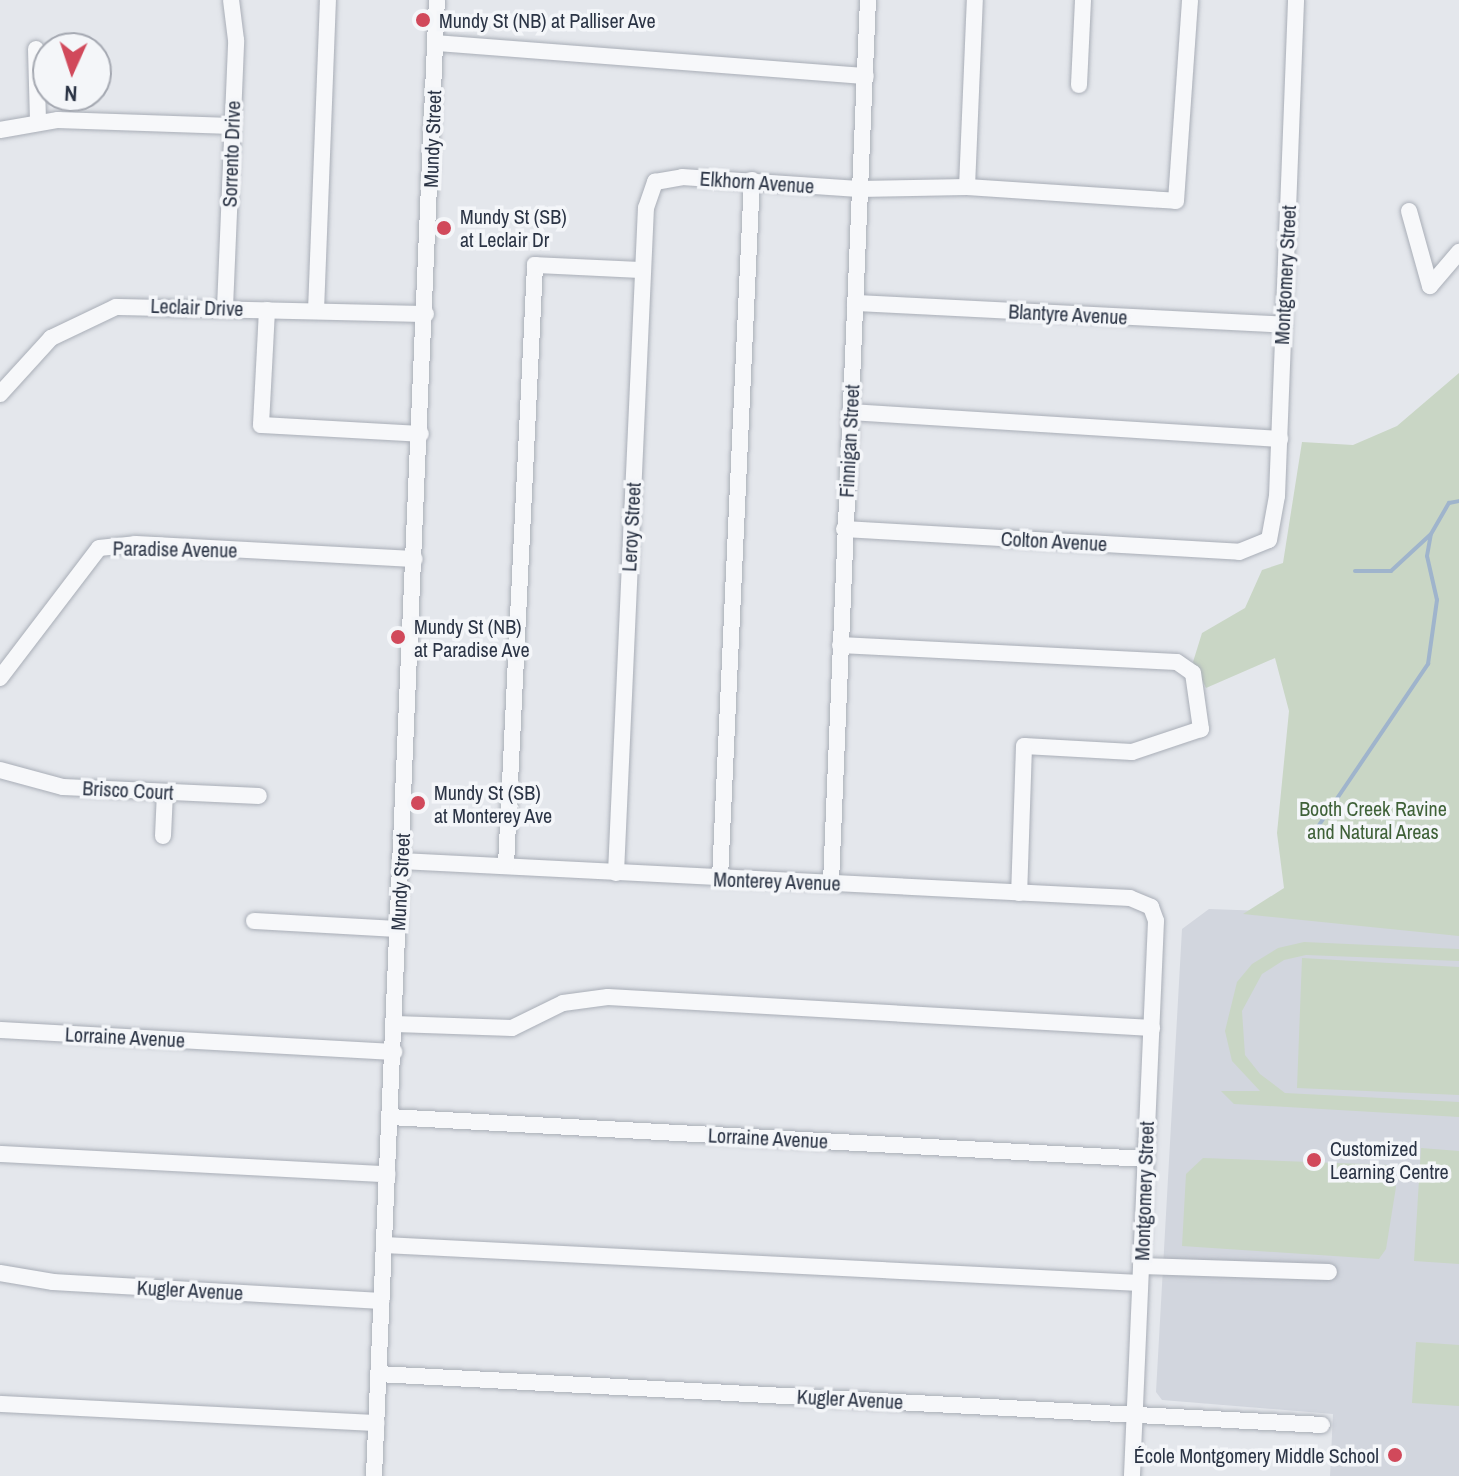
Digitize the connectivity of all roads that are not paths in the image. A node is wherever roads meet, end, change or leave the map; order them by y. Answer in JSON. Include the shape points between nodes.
{"nodes":[{"id":1,"x":231,"y":0,"type":"edge"},
{"id":2,"x":328,"y":0,"type":"edge"},
{"id":3,"x":437,"y":0,"type":"edge"},
{"id":4,"x":868,"y":0,"type":"edge"},
{"id":5,"x":975,"y":0,"type":"edge"},
{"id":6,"x":1083,"y":0,"type":"edge"},
{"id":7,"x":1190,"y":0,"type":"edge"},
{"id":8,"x":1296,"y":0,"type":"edge"},
{"id":9,"x":436,"y":43,"type":"junction"},
{"id":10,"x":866,"y":76,"type":"junction"},
{"id":11,"x":1079,"y":85,"type":"dead end"},
{"id":12,"x":38,"y":112,"type":"edge"},
{"id":13,"x":38,"y":120,"type":"junction"},
{"id":14,"x":231,"y":126,"type":"junction"},
{"id":15,"x":0,"y":130,"type":"edge"},
{"id":16,"x":752,"y":180,"type":"junction"},
{"id":17,"x":655,"y":182,"type":"joint"},
{"id":18,"x":967,"y":187,"type":"junction"},
{"id":19,"x":859,"y":189,"type":"junction"},
{"id":20,"x":1409,"y":211,"type":"dead end"},
{"id":21,"x":1459,"y":252,"type":"edge"},
{"id":22,"x":643,"y":270,"type":"junction"},
{"id":23,"x":855,"y":303,"type":"junction"},
{"id":24,"x":225,"y":308,"type":"junction"},
{"id":25,"x":267,"y":310,"type":"junction"},
{"id":26,"x":316,"y":311,"type":"junction"},
{"id":27,"x":426,"y":314,"type":"junction"},
{"id":28,"x":1282,"y":325,"type":"junction"},
{"id":29,"x":0,"y":394,"type":"edge"},
{"id":30,"x":850,"y":412,"type":"junction"},
{"id":31,"x":421,"y":434,"type":"junction"},
{"id":32,"x":1280,"y":439,"type":"junction"},
{"id":33,"x":844,"y":529,"type":"junction"},
{"id":34,"x":1262,"y":546,"type":"joint"},
{"id":35,"x":415,"y":559,"type":"junction"},
{"id":36,"x":840,"y":645,"type":"junction"},
{"id":37,"x":0,"y":678,"type":"edge"},
{"id":38,"x":0,"y":770,"type":"edge"},
{"id":39,"x":165,"y":792,"type":"junction"},
{"id":40,"x":259,"y":796,"type":"dead end"},
{"id":41,"x":163,"y":836,"type":"dead end"},
{"id":42,"x":401,"y":861,"type":"junction"},
{"id":43,"x":506,"y":865,"type":"junction"},
{"id":44,"x":616,"y":873,"type":"junction"},
{"id":45,"x":720,"y":878,"type":"junction"},
{"id":46,"x":831,"y":882,"type":"junction"},
{"id":47,"x":1019,"y":893,"type":"junction"},
{"id":48,"x":1151,"y":907,"type":"joint"},
{"id":49,"x":254,"y":921,"type":"dead end"},
{"id":50,"x":398,"y":929,"type":"junction"},
{"id":51,"x":395,"y":1024,"type":"junction"},
{"id":52,"x":1152,"y":1028,"type":"junction"},
{"id":53,"x":0,"y":1030,"type":"edge"},
{"id":54,"x":394,"y":1052,"type":"junction"},
{"id":55,"x":390,"y":1117,"type":"junction"},
{"id":56,"x":0,"y":1154,"type":"edge"},
{"id":57,"x":1146,"y":1159,"type":"junction"},
{"id":58,"x":387,"y":1174,"type":"junction"},
{"id":59,"x":384,"y":1245,"type":"junction"},
{"id":60,"x":1141,"y":1266,"type":"junction"},
{"id":61,"x":1329,"y":1272,"type":"dead end"},
{"id":62,"x":0,"y":1273,"type":"edge"},
{"id":63,"x":1140,"y":1283,"type":"junction"},
{"id":64,"x":381,"y":1301,"type":"junction"},
{"id":65,"x":378,"y":1374,"type":"junction"},
{"id":66,"x":0,"y":1404,"type":"edge"},
{"id":67,"x":1134,"y":1414,"type":"junction"},
{"id":68,"x":377,"y":1423,"type":"junction"},
{"id":69,"x":1322,"y":1425,"type":"dead end"},
{"id":70,"x":374,"y":1476,"type":"edge"},
{"id":71,"x":1132,"y":1476,"type":"edge"}],
"edges":[{"from":1,"to":14,"type":"street","name":"Sorrento Drive","via":[[236,40]]},
{"from":2,"to":26,"type":"street"},
{"from":3,"to":9,"type":"street","name":"Mundy Street"},
{"from":4,"to":10,"type":"street","name":"Finnigan Street"},
{"from":5,"to":18,"type":"street"},
{"from":6,"to":11,"type":"street"},
{"from":7,"to":18,"type":"street","name":"Elkhorn Avenue","via":[[1176,201]]},
{"from":8,"to":28,"type":"street","name":"Montgomery Street"},
{"from":9,"to":10,"type":"street"},
{"from":9,"to":27,"type":"street","name":"Mundy Street"},
{"from":10,"to":19,"type":"street","name":"Finnigan Street"},
{"from":12,"to":13,"type":"street"},
{"from":13,"to":14,"type":"street"},
{"from":13,"to":15,"type":"street"},
{"from":14,"to":24,"type":"street","name":"Sorrento Drive"},
{"from":16,"to":17,"type":"street","name":"Elkhorn Avenue","via":[[682,177]]},
{"from":16,"to":19,"type":"street","name":"Elkhorn Avenue"},
{"from":16,"to":45,"type":"street"},
{"from":17,"to":22,"type":"street","name":"Leroy Street","via":[[646,208]]},
{"from":18,"to":19,"type":"street","name":"Elkhorn Avenue"},
{"from":19,"to":23,"type":"street","name":"Finnigan Street"},
{"from":20,"to":21,"type":"street","via":[[1430,286]]},
{"from":22,"to":43,"type":"street","via":[[535,265]]},
{"from":22,"to":44,"type":"street","name":"Leroy Street"},
{"from":23,"to":28,"type":"street","name":"Blantyre Avenue"},
{"from":23,"to":30,"type":"street","name":"Finnigan Street"},
{"from":24,"to":25,"type":"street","name":"Leclair Drive"},
{"from":24,"to":29,"type":"street","name":"Leclair Drive","via":[[134,306],[98,313],[38,348]]},
{"from":25,"to":26,"type":"street","name":"Leclair Drive"},
{"from":25,"to":31,"type":"street","via":[[261,425]]},
{"from":26,"to":27,"type":"street","name":"Leclair Drive"},
{"from":27,"to":31,"type":"street","name":"Mundy Street"},
{"from":28,"to":32,"type":"street","name":"Montgomery Street"},
{"from":30,"to":32,"type":"street"},
{"from":30,"to":33,"type":"street","name":"Finnigan Street"},
{"from":31,"to":35,"type":"street","name":"Mundy Street"},
{"from":32,"to":34,"type":"street","name":"Montgomery Street","via":[[1276,519]]},
{"from":33,"to":34,"type":"street","name":"Colton Avenue","via":[[1239,552]]},
{"from":33,"to":36,"type":"street","name":"Finnigan Street"},
{"from":35,"to":37,"type":"street","name":"Paradise Avenue","via":[[135,544],[99,548]]},
{"from":35,"to":42,"type":"street","name":"Mundy Street"},
{"from":36,"to":46,"type":"street","name":"Finnigan Street"},
{"from":36,"to":47,"type":"street","via":[[1177,662],[1193,673],[1201,729],[1132,752],[1024,746]]},
{"from":38,"to":39,"type":"street","name":"Brisco Court","via":[[48,785]]},
{"from":39,"to":40,"type":"street","name":"Brisco Court"},
{"from":39,"to":41,"type":"street"},
{"from":42,"to":43,"type":"street","name":"Monterey Avenue"},
{"from":42,"to":50,"type":"street","name":"Mundy Street"},
{"from":43,"to":44,"type":"street","name":"Monterey Avenue"},
{"from":44,"to":45,"type":"street","name":"Monterey Avenue"},
{"from":45,"to":46,"type":"street","name":"Monterey Avenue"},
{"from":46,"to":47,"type":"street","name":"Monterey Avenue"},
{"from":47,"to":48,"type":"street","name":"Monterey Avenue","via":[[1130,898]]},
{"from":48,"to":52,"type":"street","name":"Montgomery Street","via":[[1156,921]]},
{"from":49,"to":50,"type":"street"},
{"from":50,"to":51,"type":"street","name":"Mundy Street"},
{"from":51,"to":52,"type":"street","via":[[512,1028],[563,1003],[608,997]]},
{"from":51,"to":54,"type":"street","name":"Mundy Street"},
{"from":52,"to":57,"type":"street","name":"Montgomery Street"},
{"from":53,"to":54,"type":"street","name":"Lorraine Avenue"},
{"from":54,"to":55,"type":"street","name":"Mundy Street"},
{"from":55,"to":57,"type":"street","name":"Lorraine Avenue"},
{"from":55,"to":58,"type":"street","name":"Mundy Street"},
{"from":56,"to":58,"type":"street"},
{"from":57,"to":60,"type":"street","name":"Montgomery Street"},
{"from":58,"to":59,"type":"street","name":"Mundy Street"},
{"from":59,"to":63,"type":"street"},
{"from":59,"to":64,"type":"street","name":"Mundy Street"},
{"from":60,"to":61,"type":"street"},
{"from":60,"to":63,"type":"street","name":"Montgomery Street"},
{"from":62,"to":64,"type":"street","name":"Kugler Avenue","via":[[53,1282]]},
{"from":63,"to":67,"type":"street","name":"Montgomery Street"},
{"from":64,"to":65,"type":"street","name":"Mundy Street"},
{"from":65,"to":67,"type":"street","name":"Kugler Avenue"},
{"from":65,"to":68,"type":"street","name":"Mundy Street"},
{"from":66,"to":68,"type":"street"},
{"from":67,"to":69,"type":"street","name":"Kugler Avenue"},
{"from":67,"to":71,"type":"street","name":"Montgomery Street"},
{"from":68,"to":70,"type":"street","name":"Mundy Street"}]}
